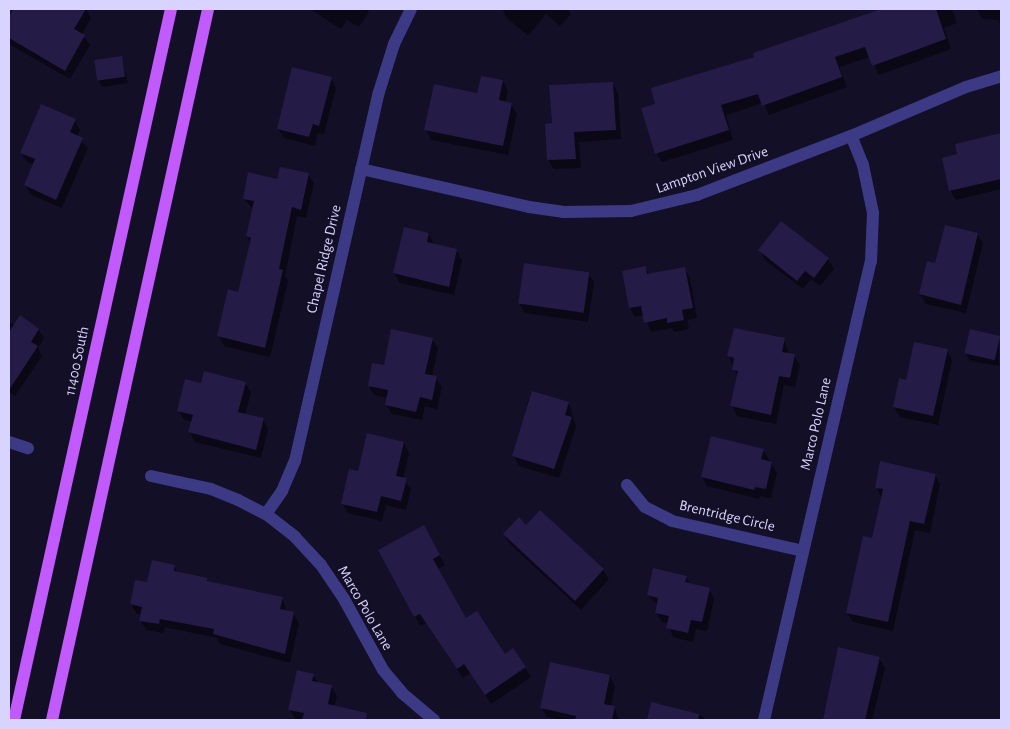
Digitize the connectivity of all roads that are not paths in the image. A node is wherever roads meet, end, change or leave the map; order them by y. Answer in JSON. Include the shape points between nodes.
{"nodes":[{"id":1,"x":171,"y":9,"type":"edge"},
{"id":2,"x":208,"y":9,"type":"edge"},
{"id":3,"x":411,"y":9,"type":"edge"},
{"id":4,"x":1001,"y":76,"type":"edge"},
{"id":5,"x":852,"y":136,"type":"junction"},
{"id":6,"x":361,"y":169,"type":"junction"},
{"id":7,"x":9,"y":442,"type":"edge"},
{"id":8,"x":28,"y":448,"type":"dead end"},
{"id":9,"x":151,"y":476,"type":"dead end"},
{"id":10,"x":626,"y":485,"type":"dead end"},
{"id":11,"x":266,"y":514,"type":"junction"},
{"id":12,"x":803,"y":551,"type":"junction"},
{"id":13,"x":14,"y":720,"type":"edge"},
{"id":14,"x":52,"y":720,"type":"edge"},
{"id":15,"x":434,"y":720,"type":"edge"},
{"id":16,"x":764,"y":720,"type":"edge"}],
"edges":[{"from":1,"to":13,"type":"main road","name":"11400 South"},
{"from":2,"to":14,"type":"main road"},
{"from":3,"to":6,"type":"street","name":"Chapel Ridge Drive","via":[[394,44],[379,92]]},
{"from":4,"to":5,"type":"street","name":"Lampton View Drive","via":[[966,86]]},
{"from":5,"to":6,"type":"street","name":"Lampton View Drive","via":[[697,195],[631,211],[563,212],[529,207]]},
{"from":5,"to":12,"type":"street","name":"Marco Polo Lane","via":[[869,189],[874,236]]},
{"from":6,"to":11,"type":"street","name":"Chapel Ridge Drive","via":[[295,461],[282,491]]},
{"from":7,"to":8,"type":"street"},
{"from":9,"to":11,"type":"street","name":"Marco Polo Lane","via":[[211,489]]},
{"from":10,"to":12,"type":"street","name":"Brentridge Circle","via":[[645,507],[672,521]]},
{"from":11,"to":15,"type":"street","name":"Marco Polo Lane","via":[[295,537],[321,565],[383,670],[402,693]]},
{"from":12,"to":16,"type":"street","name":"Marco Polo Lane"}]}
